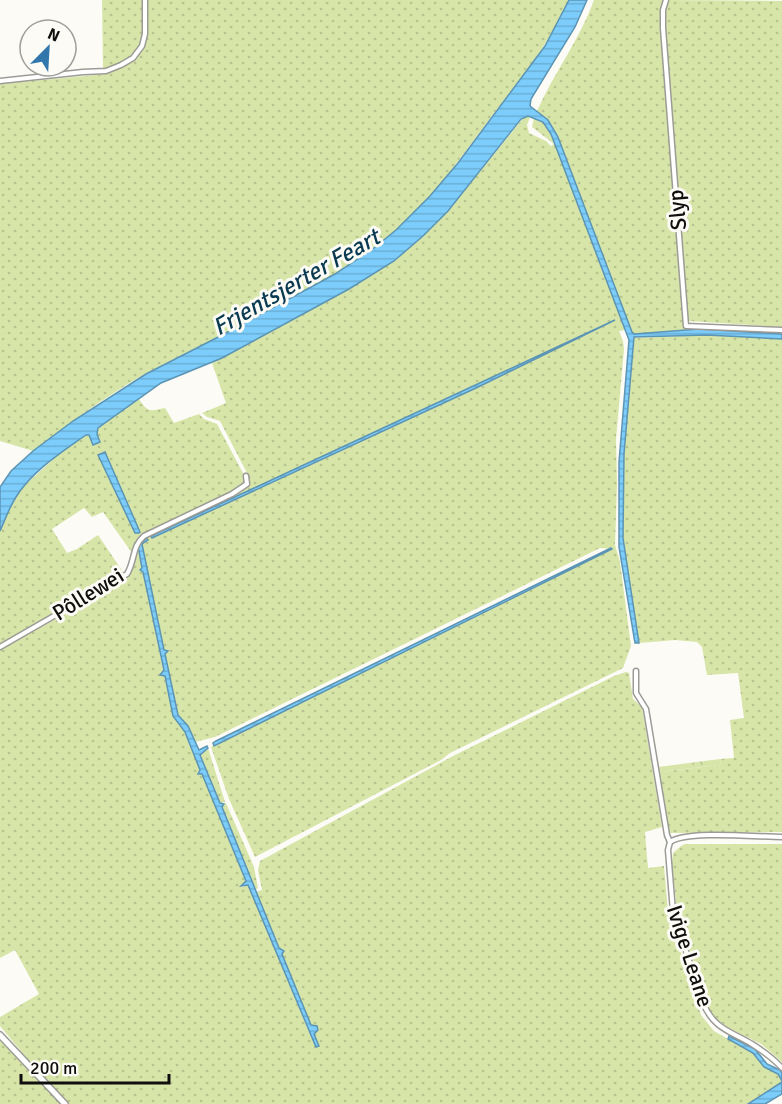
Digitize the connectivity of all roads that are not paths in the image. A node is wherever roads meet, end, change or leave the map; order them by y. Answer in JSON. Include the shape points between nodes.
{"nodes":[{"id":1,"x":145,"y":0,"type":"edge"},
{"id":2,"x":666,"y":0,"type":"edge"},
{"id":3,"x":0,"y":81,"type":"edge"},
{"id":4,"x":782,"y":330,"type":"edge"},
{"id":5,"x":246,"y":476,"type":"dead end"},
{"id":6,"x":0,"y":647,"type":"edge"},
{"id":7,"x":636,"y":671,"type":"dead end"},
{"id":8,"x":782,"y":837,"type":"edge"},
{"id":9,"x":670,"y":842,"type":"junction"},
{"id":10,"x":0,"y":1035,"type":"edge"},
{"id":11,"x":782,"y":1068,"type":"edge"},
{"id":12,"x":65,"y":1104,"type":"edge"}],
"edges":[{"from":1,"to":3,"type":"street","via":[[144,40],[128,62],[106,71]]},
{"from":2,"to":4,"type":"street","name":"Slyp","via":[[663,28],[686,326]]},
{"from":5,"to":6,"type":"street","name":"Pôllewei","via":[[247,483],[232,494],[144,536],[135,546],[127,574]]},
{"from":7,"to":9,"type":"street","name":"Ivige Leane","via":[[636,693],[646,709]]},
{"from":8,"to":9,"type":"street","via":[[692,836]]},
{"from":9,"to":11,"type":"street","name":"Ivige Leane","via":[[672,906],[706,1010],[720,1027],[758,1048]]},
{"from":10,"to":12,"type":"street"}]}
